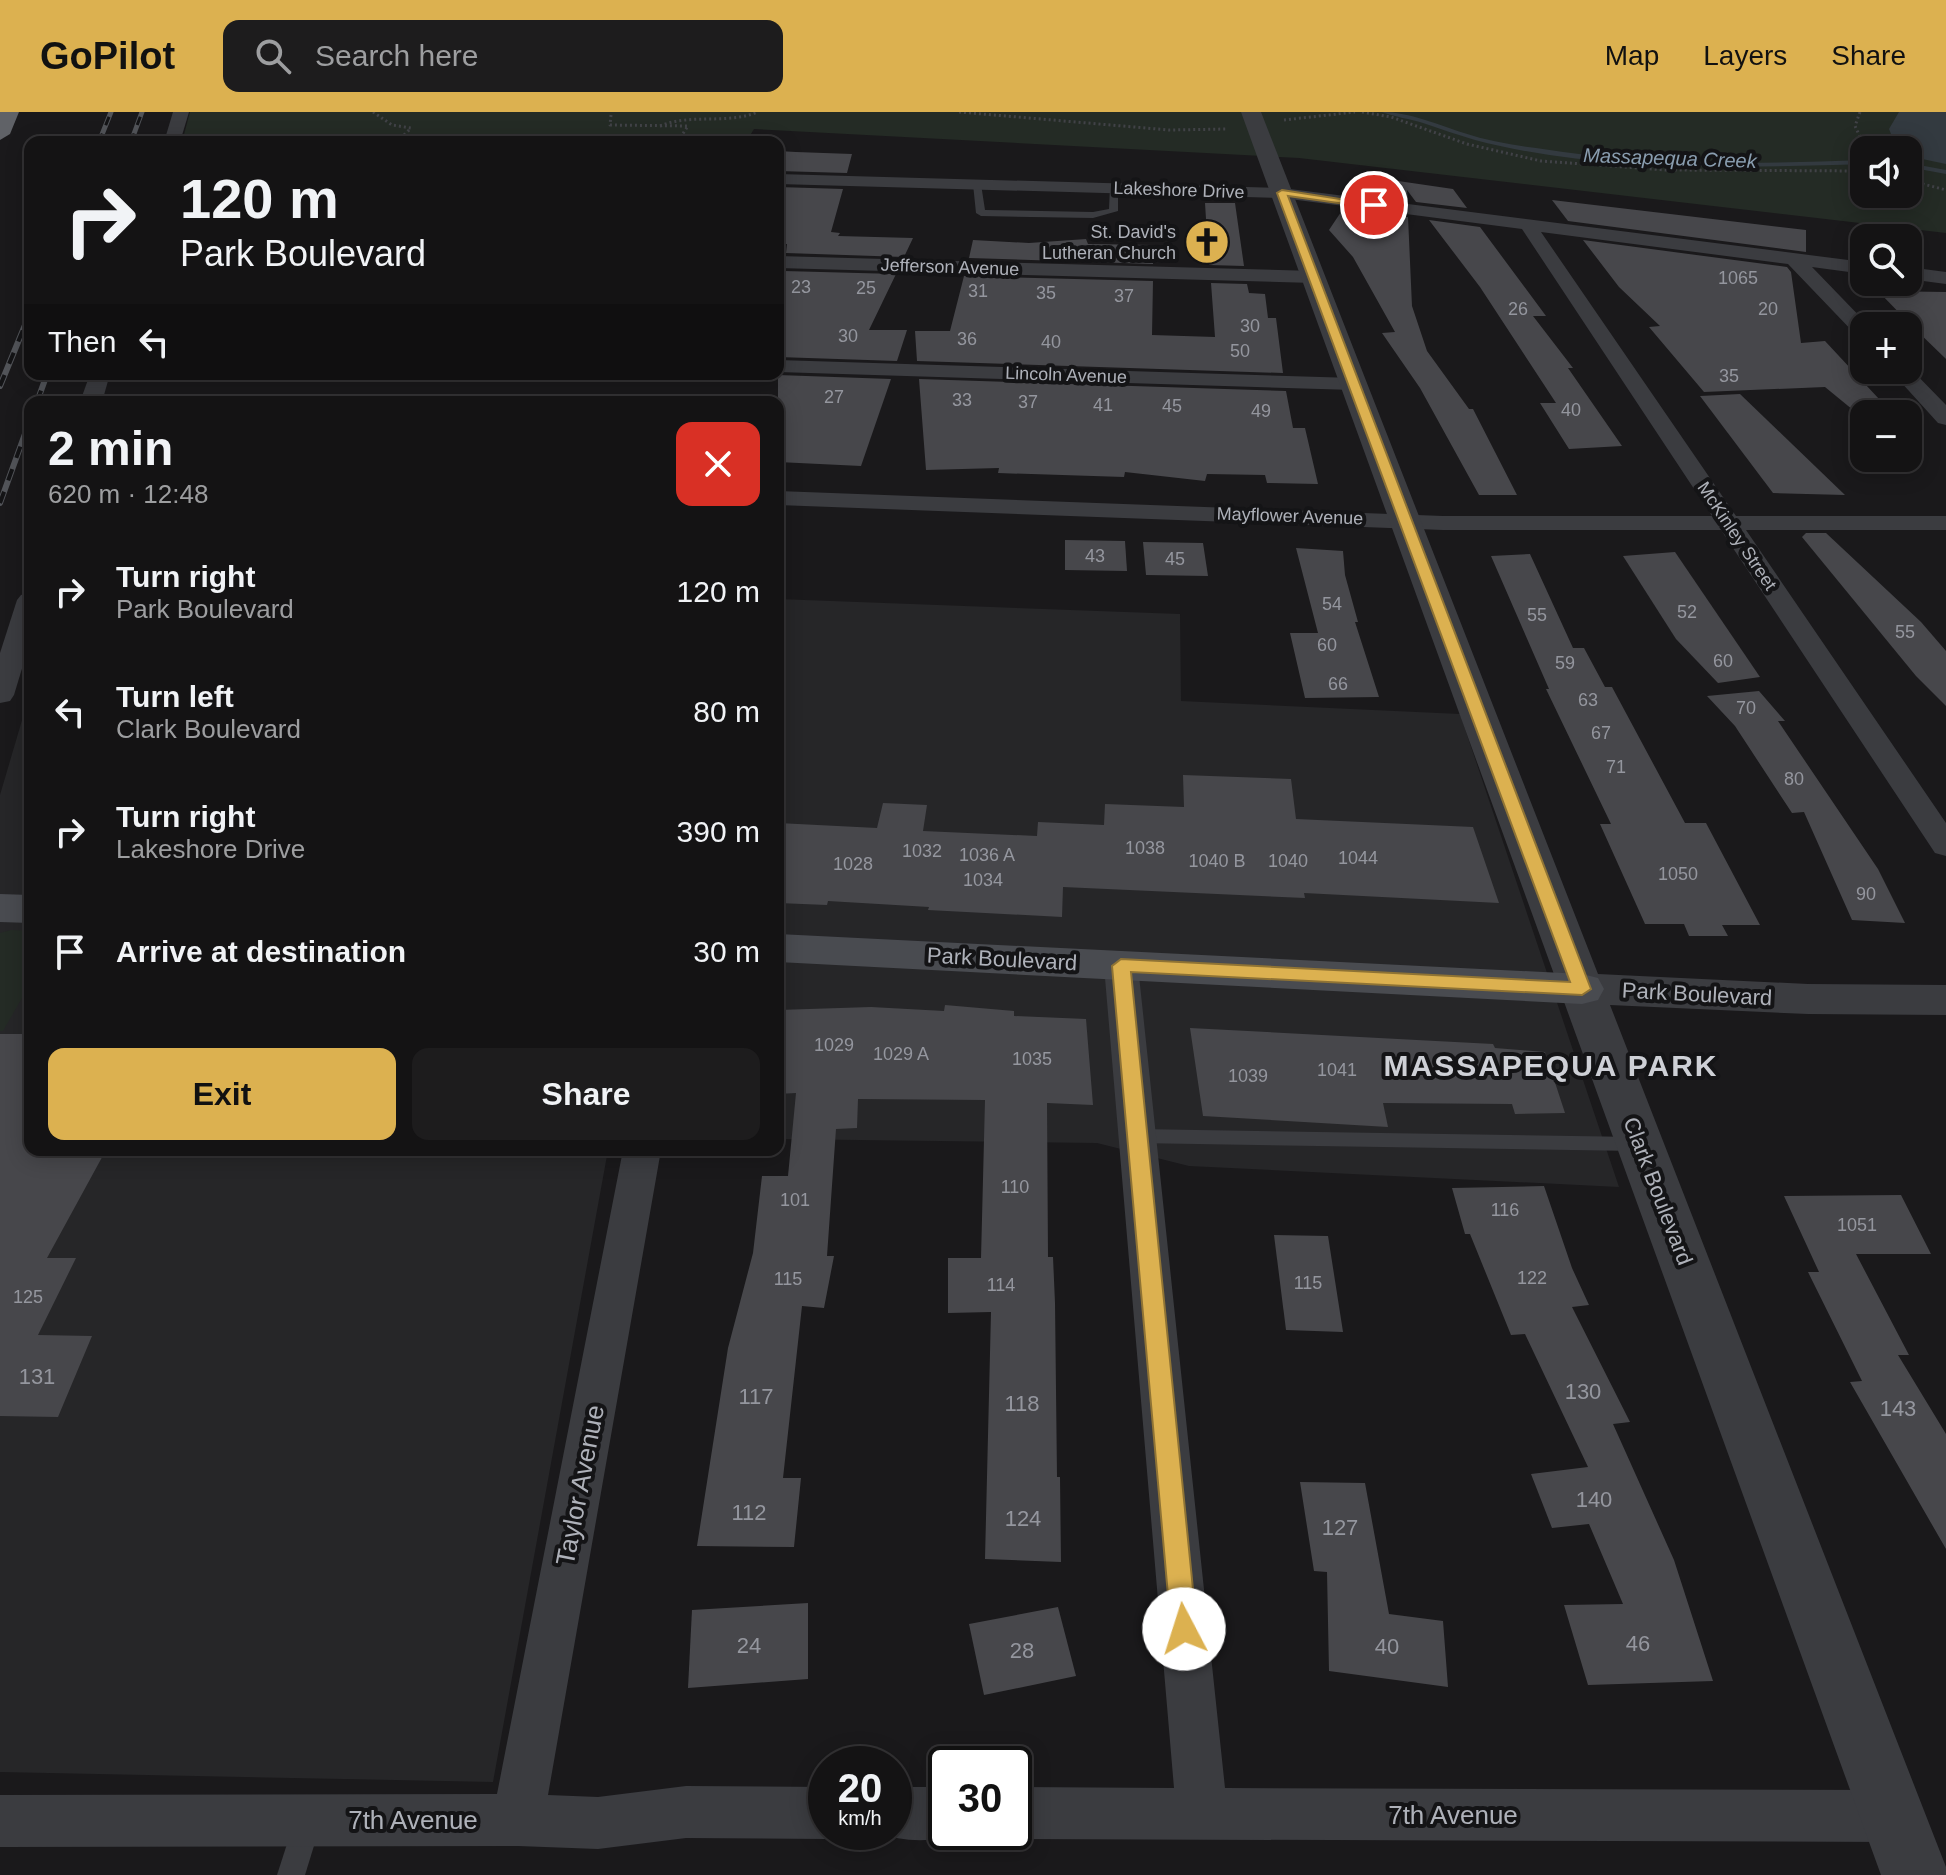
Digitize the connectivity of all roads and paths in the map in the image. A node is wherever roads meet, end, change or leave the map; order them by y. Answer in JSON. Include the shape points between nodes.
{"nodes":[{"id":1,"x":9,"y":112,"type":"edge"},
{"id":2,"x":181,"y":112,"type":"edge"},
{"id":3,"x":373,"y":112,"type":"edge"},
{"id":4,"x":758,"y":112,"type":"edge"},
{"id":5,"x":959,"y":112,"type":"edge"},
{"id":6,"x":1355,"y":112,"type":"edge"},
{"id":7,"x":1362,"y":112,"type":"edge"},
{"id":8,"x":1860,"y":112,"type":"edge"},
{"id":9,"x":1307,"y":113,"type":"edge"},
{"id":10,"x":1252,"y":114,"type":"edge"},
{"id":11,"x":611,"y":115,"type":"dead end"},
{"id":12,"x":1276,"y":121,"type":"dead end"},
{"id":13,"x":660,"y":126,"type":"junction"},
{"id":14,"x":1234,"y":129,"type":"dead end"},
{"id":15,"x":0,"y":134,"type":"edge"},
{"id":16,"x":682,"y":135,"type":"dead end"},
{"id":17,"x":174,"y":136,"type":"edge"},
{"id":18,"x":403,"y":136,"type":"edge"},
{"id":19,"x":1860,"y":136,"type":"edge"},
{"id":20,"x":1850,"y":171,"type":"edge"},
{"id":21,"x":784,"y":179,"type":"edge"},
{"id":22,"x":977,"y":184,"type":"junction"},
{"id":23,"x":1922,"y":184,"type":"edge"},
{"id":24,"x":1114,"y":187,"type":"junction"},
{"id":25,"x":1946,"y":190,"type":"edge"},
{"id":26,"x":1282,"y":193,"type":"junction"},
{"id":27,"x":1528,"y":225,"type":"junction"},
{"id":28,"x":1794,"y":259,"type":"junction"},
{"id":29,"x":784,"y":262,"type":"edge"},
{"id":30,"x":1850,"y":266,"type":"edge"},
{"id":31,"x":1922,"y":275,"type":"edge"},
{"id":32,"x":1314,"y":277,"type":"junction"},
{"id":33,"x":1946,"y":278,"type":"edge"},
{"id":34,"x":1850,"y":317,"type":"edge"},
{"id":35,"x":784,"y":366,"type":"edge"},
{"id":36,"x":1354,"y":384,"type":"junction"},
{"id":37,"x":1913,"y":384,"type":"edge"},
{"id":38,"x":1946,"y":418,"type":"edge"},
{"id":39,"x":784,"y":498,"type":"edge"},
{"id":40,"x":1406,"y":520,"type":"junction"},
{"id":41,"x":1728,"y":523,"type":"junction"},
{"id":42,"x":1946,"y":523,"type":"edge"},
{"id":43,"x":24,"y":619,"type":"edge"},
{"id":44,"x":0,"y":695,"type":"edge"},
{"id":45,"x":1946,"y":846,"type":"edge"},
{"id":46,"x":0,"y":908,"type":"edge"},
{"id":47,"x":24,"y":909,"type":"edge"},
{"id":48,"x":784,"y":948,"type":"edge"},
{"id":49,"x":1121,"y":966,"type":"junction"},
{"id":50,"x":1582,"y":989,"type":"junction"},
{"id":51,"x":1946,"y":1000,"type":"edge"},
{"id":52,"x":1137,"y":1136,"type":"junction"},
{"id":53,"x":1640,"y":1144,"type":"junction"},
{"id":54,"x":641,"y":1156,"type":"edge"},
{"id":55,"x":808,"y":1813,"type":"edge"},
{"id":56,"x":1032,"y":1813,"type":"edge"},
{"id":57,"x":1202,"y":1814,"type":"junction"},
{"id":58,"x":1893,"y":1816,"type":"junction"},
{"id":59,"x":307,"y":1820,"type":"junction"},
{"id":60,"x":518,"y":1820,"type":"junction"},
{"id":61,"x":0,"y":1821,"type":"edge"},
{"id":62,"x":291,"y":1875,"type":"edge"},
{"id":63,"x":1915,"y":1875,"type":"edge"}],
"edges":[{"from":1,"to":15,"type":"highway"},
{"from":2,"to":17,"type":"street"},
{"from":3,"to":18,"type":"path","via":[[392,125],[411,128]]},
{"from":4,"to":13,"type":"path","via":[[747,119],[676,117]]},
{"from":5,"to":14,"type":"path","via":[[1169,130]]},
{"from":6,"to":9,"type":"path"},
{"from":7,"to":20,"type":"path","via":[[1541,161],[1666,170]]},
{"from":8,"to":19,"type":"path","via":[[1855,126]]},
{"from":9,"to":12,"type":"path"},
{"from":10,"to":26,"type":"street","name":"Clark Boulevard"},
{"from":11,"to":13,"type":"path","via":[[610,125]]},
{"from":13,"to":16,"type":"path","via":[[688,126]]},
{"from":21,"to":22,"type":"street","name":"Lakeshore Drive"},
{"from":22,"to":24,"type":"street","name":"Lakeshore Drive"},
{"from":22,"to":24,"type":"lane","via":[[981,213],[1093,215],[1113,211]]},
{"from":23,"to":25,"type":"path"},
{"from":24,"to":26,"type":"street","name":"Lakeshore Drive"},
{"from":26,"to":27,"type":"street","name":"Lakeshore Drive"},
{"from":26,"to":32,"type":"street","name":"Clark Boulevard"},
{"from":27,"to":28,"type":"street","name":"Lakeshore Drive"},
{"from":27,"to":41,"type":"street","name":"McKinley Street"},
{"from":28,"to":30,"type":"street","name":"Lakeshore Drive"},
{"from":28,"to":34,"type":"street"},
{"from":29,"to":32,"type":"street","name":"Jefferson Avenue"},
{"from":31,"to":33,"type":"street"},
{"from":32,"to":36,"type":"street","name":"Clark Boulevard"},
{"from":35,"to":36,"type":"street","name":"Lincoln Avenue"},
{"from":36,"to":40,"type":"street","name":"Clark Boulevard"},
{"from":37,"to":38,"type":"street"},
{"from":39,"to":40,"type":"street","name":"Mayflower Avenue"},
{"from":40,"to":41,"type":"street","name":"Mayflower Avenue"},
{"from":40,"to":50,"type":"street","name":"Clark Boulevard"},
{"from":41,"to":42,"type":"street","name":"Mayflower Avenue"},
{"from":41,"to":45,"type":"street","name":"McKinley Street"},
{"from":43,"to":44,"type":"street"},
{"from":46,"to":47,"type":"main road"},
{"from":48,"to":49,"type":"main road","name":"Park Boulevard"},
{"from":49,"to":50,"type":"main road","name":"Park Boulevard"},
{"from":49,"to":52,"type":"street"},
{"from":50,"to":51,"type":"street","name":"Park Boulevard"},
{"from":50,"to":53,"type":"street","name":"Clark Boulevard"},
{"from":52,"to":53,"type":"lane"},
{"from":52,"to":57,"type":"street"},
{"from":53,"to":58,"type":"street","name":"Clark Boulevard"},
{"from":54,"to":60,"type":"street","name":"Taylor Avenue"},
{"from":55,"to":60,"type":"street","name":"7th Avenue","via":[[686,1812],[598,1823]]},
{"from":56,"to":57,"type":"street","name":"7th Avenue"},
{"from":57,"to":58,"type":"street","name":"7th Avenue"},
{"from":58,"to":63,"type":"street","name":"Clark Boulevard"},
{"from":59,"to":60,"type":"street","name":"7th Avenue"},
{"from":59,"to":61,"type":"street","name":"7th Avenue"},
{"from":59,"to":62,"type":"lane"}]}
